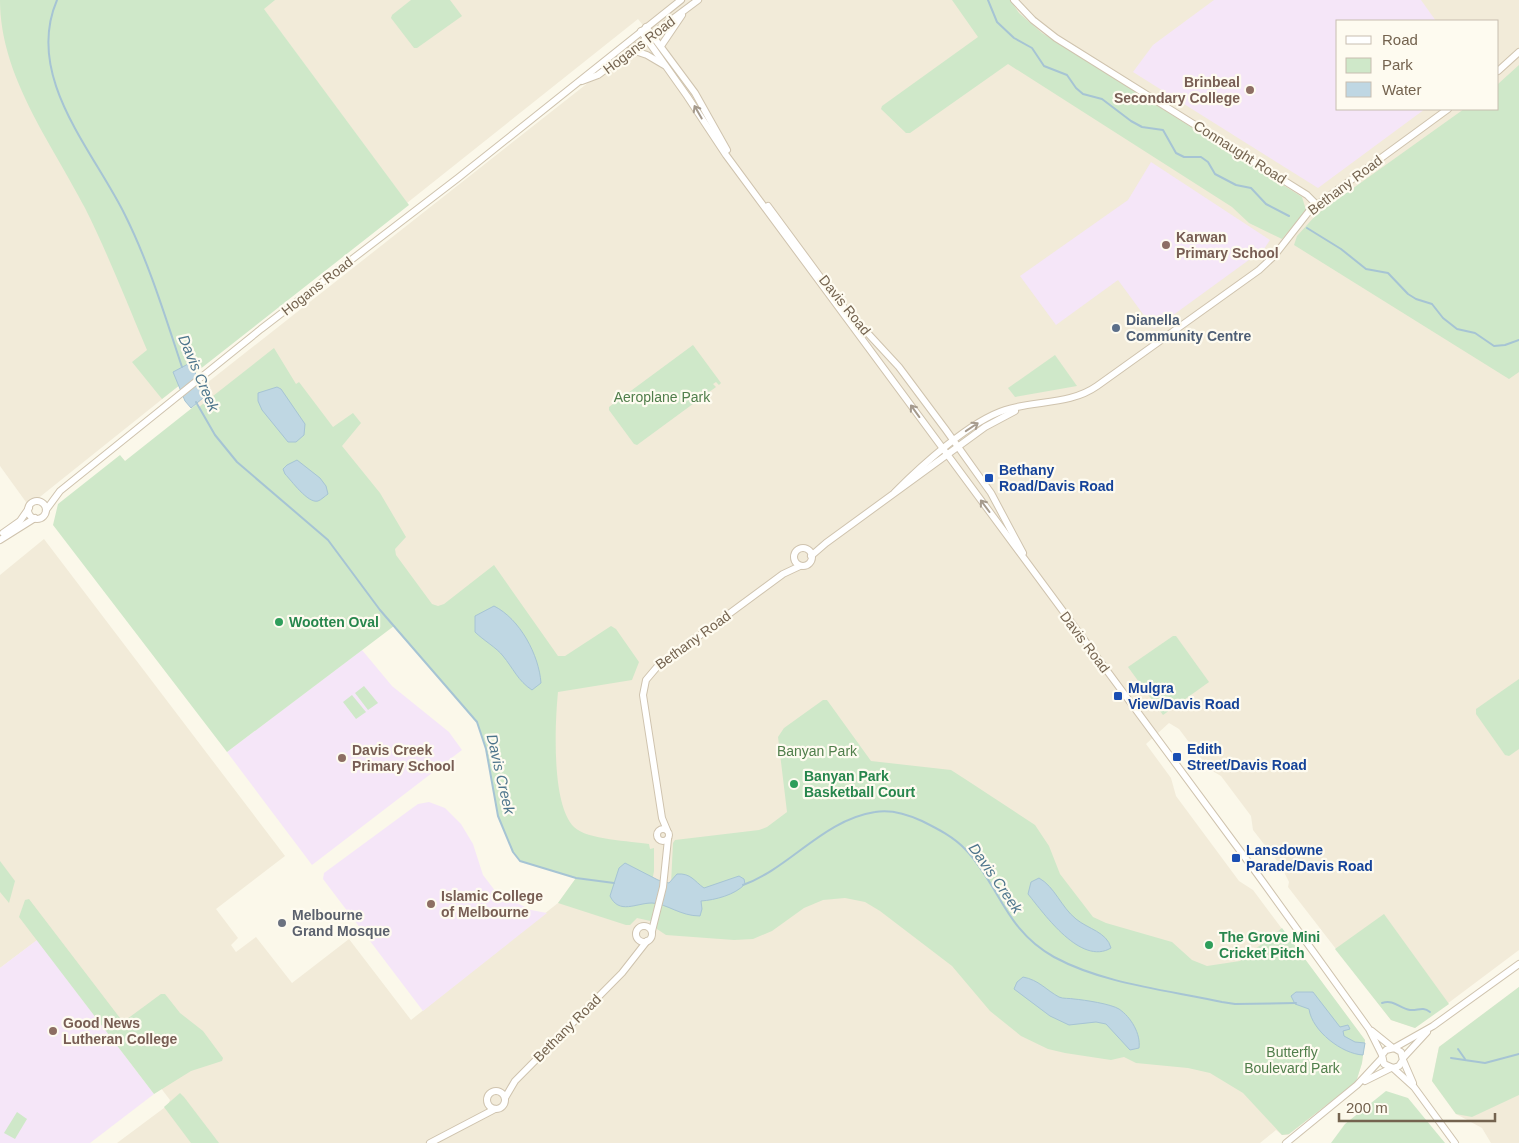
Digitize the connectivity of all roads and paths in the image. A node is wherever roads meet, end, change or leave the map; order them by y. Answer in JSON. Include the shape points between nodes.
{"nodes":[{"id":1,"x":681,"y":0,"type":"edge"},
{"id":2,"x":698,"y":0,"type":"edge"},
{"id":3,"x":1014,"y":0,"type":"edge"},
{"id":4,"x":685,"y":10,"type":"junction"},
{"id":5,"x":643,"y":29,"type":"junction"},
{"id":6,"x":650,"y":36,"type":"junction"},
{"id":7,"x":661,"y":46,"type":"junction"},
{"id":8,"x":632,"y":50,"type":"junction"},
{"id":9,"x":1519,"y":52,"type":"edge"},
{"id":10,"x":667,"y":67,"type":"junction"},
{"id":11,"x":1499,"y":70,"type":"edge"},
{"id":12,"x":576,"y":84,"type":"junction"},
{"id":13,"x":1447,"y":110,"type":"edge"},
{"id":14,"x":736,"y":166,"type":"junction"},
{"id":15,"x":754,"y":192,"type":"junction"},
{"id":16,"x":1317,"y":205,"type":"junction"},
{"id":17,"x":1025,"y":407,"type":"junction"},
{"id":18,"x":954,"y":441,"type":"junction"},
{"id":19,"x":958,"y":448,"type":"junction"},
{"id":20,"x":946,"y":453,"type":"junction"},
{"id":21,"x":60,"y":491,"type":"junction"},
{"id":22,"x":40,"y":501,"type":"junction"},
{"id":23,"x":29,"y":508,"type":"junction"},
{"id":24,"x":46,"y":510,"type":"junction"},
{"id":25,"x":35,"y":518,"type":"junction"},
{"id":26,"x":0,"y":535,"type":"edge"},
{"id":27,"x":0,"y":540,"type":"edge"},
{"id":28,"x":826,"y":542,"type":"junction"},
{"id":29,"x":806,"y":549,"type":"junction"},
{"id":30,"x":811,"y":556,"type":"junction"},
{"id":31,"x":794,"y":557,"type":"junction"},
{"id":32,"x":800,"y":566,"type":"junction"},
{"id":33,"x":1032,"y":570,"type":"junction"},
{"id":34,"x":783,"y":574,"type":"junction"},
{"id":35,"x":662,"y":818,"type":"junction"},
{"id":36,"x":667,"y":830,"type":"junction"},
{"id":37,"x":658,"y":831,"type":"junction"},
{"id":38,"x":668,"y":839,"type":"junction"},
{"id":39,"x":660,"y":840,"type":"junction"},
{"id":40,"x":665,"y":854,"type":"junction"},
{"id":41,"x":655,"y":913,"type":"junction"},
{"id":42,"x":643,"y":926,"type":"junction"},
{"id":43,"x":652,"y":931,"type":"junction"},
{"id":44,"x":638,"y":939,"type":"junction"},
{"id":45,"x":647,"y":941,"type":"junction"},
{"id":46,"x":637,"y":952,"type":"junction"},
{"id":47,"x":1519,"y":964,"type":"edge"},
{"id":48,"x":1434,"y":1026,"type":"junction"},
{"id":49,"x":1369,"y":1029,"type":"junction"},
{"id":50,"x":1393,"y":1048,"type":"junction"},
{"id":51,"x":1382,"y":1057,"type":"junction"},
{"id":52,"x":1403,"y":1059,"type":"junction"},
{"id":53,"x":1392,"y":1068,"type":"junction"},
{"id":54,"x":515,"y":1081,"type":"junction"},
{"id":55,"x":1357,"y":1085,"type":"junction"},
{"id":56,"x":1414,"y":1087,"type":"junction"},
{"id":57,"x":497,"y":1091,"type":"junction"},
{"id":58,"x":505,"y":1098,"type":"junction"},
{"id":59,"x":487,"y":1102,"type":"junction"},
{"id":60,"x":496,"y":1109,"type":"junction"},
{"id":61,"x":477,"y":1117,"type":"junction"},
{"id":62,"x":430,"y":1143,"type":"edge"},
{"id":63,"x":1286,"y":1143,"type":"edge"},
{"id":64,"x":1455,"y":1143,"type":"edge"}],
"edges":[{"from":1,"to":5,"type":"street","name":"Hogans Road"},
{"from":2,"to":4,"type":"street","name":"Hogans Road"},
{"from":3,"to":16,"type":"street","name":"Connaught Road","via":[[1056,38],[1307,195]]},
{"from":4,"to":6,"type":"street","name":"Hogans Road"},
{"from":4,"to":7,"type":"street"},
{"from":5,"to":6,"type":"street","name":"Davis Road"},
{"from":5,"to":12,"type":"street","name":"Hogans Road"},
{"from":6,"to":7,"type":"street","name":"Davis Road"},
{"from":6,"to":8,"type":"street","name":"Hogans Road"},
{"from":6,"to":10,"type":"street","name":"Davis Road"},
{"from":7,"to":14,"type":"street","name":"Davis Road","via":[[700,101]]},
{"from":8,"to":10,"type":"street"},
{"from":8,"to":12,"type":"street","name":"Hogans Road","via":[[598,75]]},
{"from":9,"to":11,"type":"street"},
{"from":14,"to":10,"type":"street","name":"Davis Road","one_way":true},
{"from":12,"to":21,"type":"street","name":"Hogans Road"},
{"from":13,"to":16,"type":"street","name":"Bethany Road"},
{"from":14,"to":15,"type":"street","name":"Davis Road"},
{"from":15,"to":18,"type":"street","name":"Davis Road","via":[[779,219],[848,313],[905,375]]},
{"from":20,"to":15,"type":"street","name":"Davis Road","one_way":true},
{"from":16,"to":17,"type":"street","name":"Bethany Road","via":[[1305,215],[1267,263],[1091,390],[1064,400]]},
{"from":18,"to":17,"type":"street","name":"Bethany Road","one_way":true,"via":[[993,414]]},
{"from":17,"to":19,"type":"street","name":"Bethany Road","via":[[992,422]]},
{"from":18,"to":19,"type":"street","name":"Davis Road"},
{"from":18,"to":20,"type":"street","name":"Bethany Road"},
{"from":19,"to":20,"type":"street","name":"Bethany Road"},
{"from":19,"to":33,"type":"street","name":"Davis Road","via":[[991,493]]},
{"from":20,"to":28,"type":"street","name":"Bethany Road"},
{"from":33,"to":20,"type":"street","name":"Davis Road","one_way":true},
{"from":21,"to":22,"type":"street","name":"Hogans Road"},
{"from":21,"to":24,"type":"street","name":"Hogans Road"},
{"from":22,"to":23,"type":"street","via":[[32,502]]},
{"from":22,"to":24,"type":"street"},
{"from":23,"to":25,"type":"street"},
{"from":23,"to":26,"type":"street","via":[[20,521]]},
{"from":24,"to":25,"type":"street","via":[[42,517]]},
{"from":25,"to":27,"type":"street"},
{"from":28,"to":29,"type":"street","name":"Bethany Road"},
{"from":28,"to":30,"type":"street","name":"Bethany Road"},
{"from":29,"to":30,"type":"street"},
{"from":29,"to":31,"type":"street","via":[[799,549]]},
{"from":30,"to":32,"type":"street","via":[[807,565]]},
{"from":31,"to":32,"type":"street"},
{"from":31,"to":34,"type":"street","name":"Bethany Road"},
{"from":32,"to":34,"type":"street","name":"Bethany Road"},
{"from":33,"to":49,"type":"street","name":"Davis Road"},
{"from":34,"to":35,"type":"street","name":"Bethany Road","via":[[657,667],[646,680],[643,695]]},
{"from":35,"to":36,"type":"street","name":"Bethany Road"},
{"from":35,"to":37,"type":"street","name":"Bethany Road"},
{"from":36,"to":37,"type":"street"},
{"from":36,"to":38,"type":"street"},
{"from":37,"to":39,"type":"street"},
{"from":38,"to":39,"type":"street"},
{"from":38,"to":40,"type":"street","name":"Bethany Road"},
{"from":39,"to":40,"type":"street","name":"Bethany Road"},
{"from":40,"to":41,"type":"street","name":"Bethany Road","via":[[663,887]]},
{"from":41,"to":42,"type":"street","name":"Bethany Road"},
{"from":41,"to":43,"type":"street","name":"Bethany Road"},
{"from":42,"to":43,"type":"street"},
{"from":42,"to":44,"type":"street","name":"Bethany Road","via":[[637,931]]},
{"from":43,"to":45,"type":"street","name":"Bethany Road"},
{"from":44,"to":45,"type":"street"},
{"from":44,"to":46,"type":"street","name":"Bethany Road"},
{"from":45,"to":46,"type":"street","name":"Bethany Road"},
{"from":46,"to":54,"type":"street","name":"Bethany Road","via":[[622,973]]},
{"from":47,"to":48,"type":"street"},
{"from":48,"to":50,"type":"street"},
{"from":48,"to":52,"type":"street"},
{"from":49,"to":50,"type":"street"},
{"from":49,"to":51,"type":"street"},
{"from":50,"to":51,"type":"street","via":[[1386,1050]]},
{"from":50,"to":52,"type":"street","via":[[1399,1050]]},
{"from":51,"to":53,"type":"street","via":[[1386,1066]]},
{"from":51,"to":55,"type":"street"},
{"from":52,"to":53,"type":"street","via":[[1399,1066]]},
{"from":52,"to":56,"type":"street"},
{"from":53,"to":55,"type":"street"},
{"from":53,"to":56,"type":"street"},
{"from":54,"to":57,"type":"street","name":"Bethany Road"},
{"from":54,"to":58,"type":"street","name":"Bethany Road"},
{"from":55,"to":63,"type":"street"},
{"from":56,"to":64,"type":"street"},
{"from":57,"to":58,"type":"street"},
{"from":57,"to":59,"type":"street","via":[[489,1095]]},
{"from":58,"to":60,"type":"street","via":[[504,1105]]},
{"from":59,"to":60,"type":"street"},
{"from":59,"to":61,"type":"street"},
{"from":60,"to":61,"type":"street"},
{"from":61,"to":62,"type":"street"}]}
